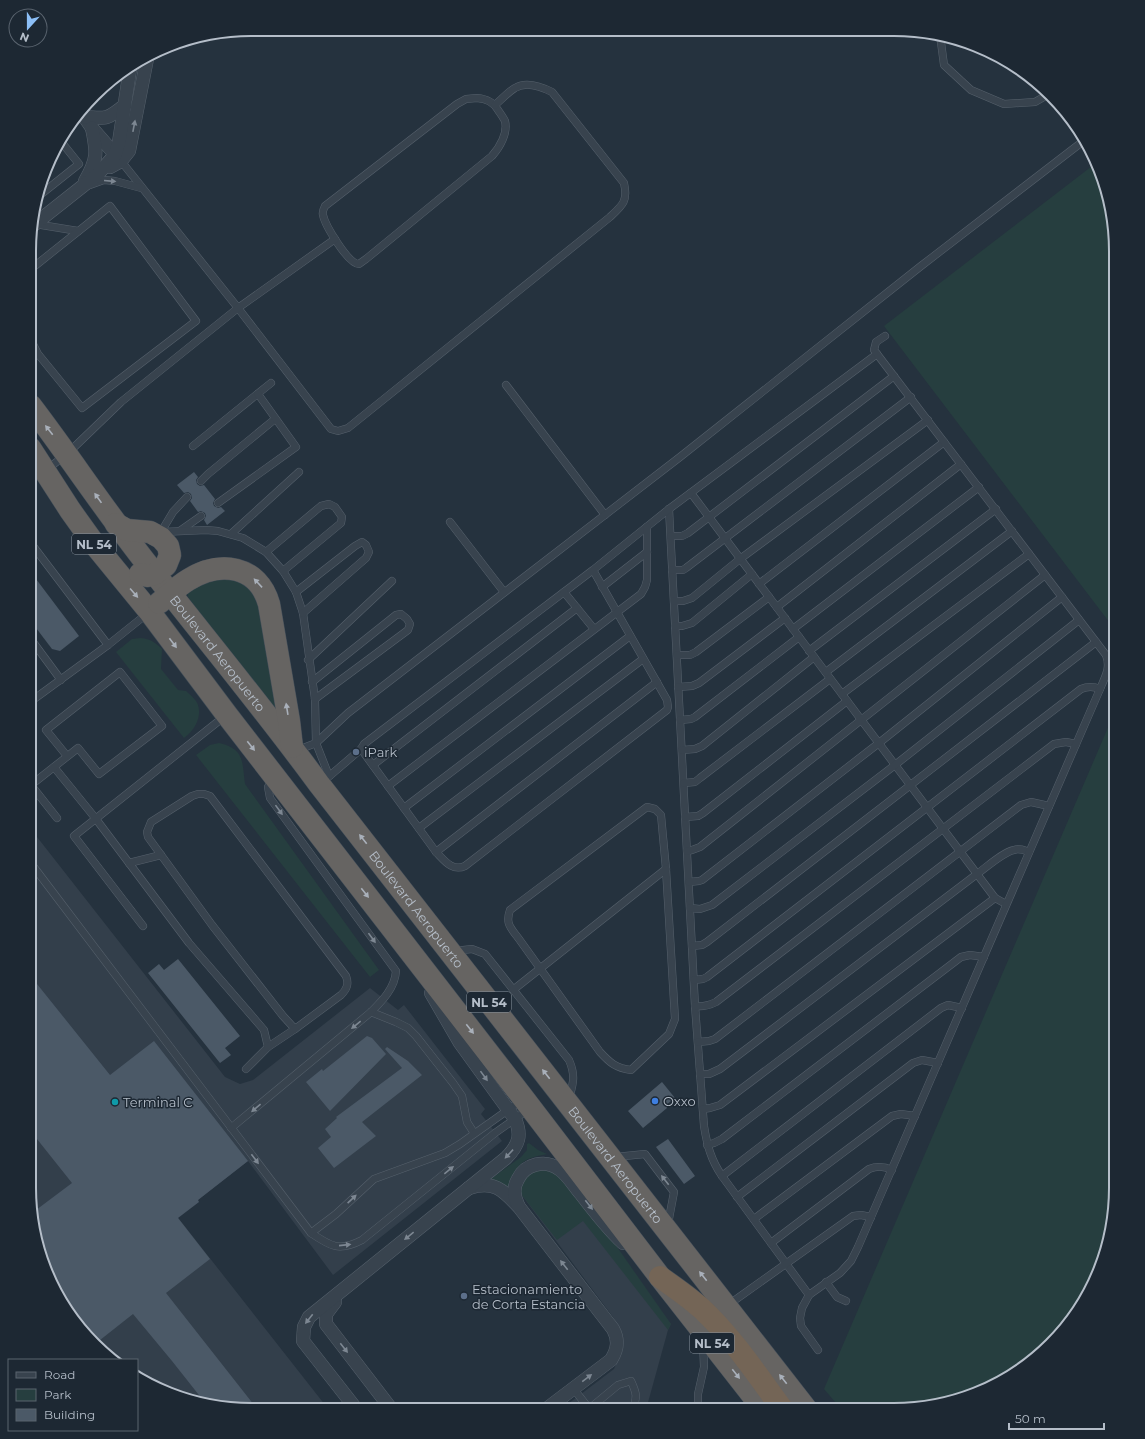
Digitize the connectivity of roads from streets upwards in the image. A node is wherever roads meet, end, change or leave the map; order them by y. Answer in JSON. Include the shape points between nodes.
{"nodes":[{"id":1,"x":146,"y":63,"type":"edge"},
{"id":2,"x":129,"y":73,"type":"edge"},
{"id":3,"x":125,"y":105,"type":"junction"},
{"id":4,"x":86,"y":119,"type":"edge"},
{"id":5,"x":118,"y":158,"type":"junction"},
{"id":6,"x":80,"y":189,"type":"junction"},
{"id":7,"x":38,"y":221,"type":"edge"},
{"id":8,"x":36,"y":413,"type":"edge"},
{"id":9,"x":36,"y":458,"type":"edge"},
{"id":10,"x":45,"y":473,"type":"junction"},
{"id":11,"x":116,"y":524,"type":"junction"},
{"id":12,"x":155,"y":574,"type":"junction"},
{"id":13,"x":171,"y":594,"type":"junction"},
{"id":14,"x":149,"y":611,"type":"junction"},
{"id":15,"x":294,"y":749,"type":"junction"},
{"id":16,"x":520,"y":1109,"type":"junction"},
{"id":17,"x":461,"y":1194,"type":"junction"},
{"id":18,"x":519,"y":1207,"type":"junction"},
{"id":19,"x":660,"y":1277,"type":"junction"},
{"id":20,"x":352,"y":1283,"type":"junction"},
{"id":21,"x":352,"y":1403,"type":"edge"},
{"id":22,"x":387,"y":1403,"type":"edge"},
{"id":23,"x":554,"y":1403,"type":"edge"},
{"id":24,"x":758,"y":1403,"type":"edge"},
{"id":25,"x":778,"y":1403,"type":"edge"},
{"id":26,"x":802,"y":1403,"type":"edge"}],
"edges":[{"from":5,"to":1,"type":"street","one_way":true,"via":[[130,152]]},
{"from":2,"to":3,"type":"street"},
{"from":3,"to":4,"type":"street","via":[[111,116]]},
{"from":3,"to":5,"type":"street"},
{"from":4,"to":5,"type":"street"},
{"from":4,"to":6,"type":"street","via":[[96,144],[96,158]]},
{"from":5,"to":6,"type":"street"},
{"from":6,"to":7,"type":"street"},
{"from":11,"to":8,"type":"highway","name":"Boulevard Aeropuerto","number":"NL 54","one_way":true},
{"from":9,"to":10,"type":"highway","number":"NL 54"},
{"from":10,"to":12,"type":"highway","via":[[60,481],[73,493],[129,568],[141,575]]},
{"from":10,"to":14,"type":"highway","number":"NL 54","one_way":true,"via":[[94,545]]},
{"from":11,"to":12,"type":"highway","name":"Boulevard Aeropuerto","number":"NL 54"},
{"from":11,"to":12,"type":"highway","via":[[127,530],[156,532],[165,542],[170,555],[166,565]]},
{"from":12,"to":13,"type":"highway","name":"Boulevard Aeropuerto","number":"NL 54"},
{"from":13,"to":14,"type":"highway"},
{"from":13,"to":15,"type":"highway","name":"Boulevard Aeropuerto","number":"NL 54"},
{"from":15,"to":13,"type":"highway","one_way":true,"via":[[269,604],[261,585],[245,572],[221,568],[196,575]]},
{"from":14,"to":16,"type":"highway","number":"NL 54","one_way":true,"via":[[397,935]]},
{"from":26,"to":15,"type":"highway","name":"Boulevard Aeropuerto","number":"NL 54","one_way":true,"via":[[450,951],[324,780]]},
{"from":16,"to":17,"type":"street","one_way":true,"via":[[517,1145]]},
{"from":16,"to":19,"type":"highway","number":"NL 54"},
{"from":17,"to":18,"type":"street","via":[[469,1188],[489,1185],[499,1188]]},
{"from":17,"to":20,"type":"street","one_way":true},
{"from":18,"to":19,"type":"street","one_way":true,"via":[[515,1189],[516,1181],[522,1172],[531,1165],[553,1165],[565,1174],[608,1229]]},
{"from":23,"to":18,"type":"street","one_way":true,"via":[[611,1360],[618,1345],[617,1336]]},
{"from":19,"to":24,"type":"highway","number":"NL 54","one_way":true},
{"from":19,"to":25,"type":"highway","via":[[689,1298],[715,1323]]},
{"from":20,"to":21,"type":"street","one_way":true,"via":[[309,1317],[302,1334],[303,1341]]},
{"from":20,"to":22,"type":"street","one_way":true,"via":[[328,1309],[326,1324]]}]}
